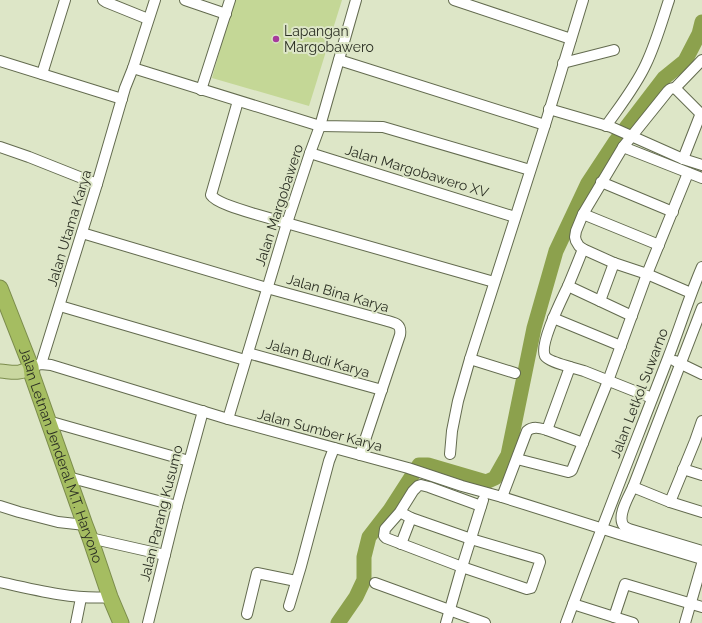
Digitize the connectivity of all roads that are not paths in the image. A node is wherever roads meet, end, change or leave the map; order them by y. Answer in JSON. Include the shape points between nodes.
{"nodes":[{"id":1,"x":65,"y":0,"type":"edge"},
{"id":2,"x":103,"y":0,"type":"edge"},
{"id":3,"x":155,"y":0,"type":"edge"},
{"id":4,"x":185,"y":0,"type":"edge"},
{"id":5,"x":230,"y":0,"type":"edge"},
{"id":6,"x":356,"y":0,"type":"edge"},
{"id":7,"x":454,"y":0,"type":"edge"},
{"id":8,"x":583,"y":0,"type":"edge"},
{"id":9,"x":668,"y":0,"type":"edge"},
{"id":10,"x":226,"y":14,"type":"junction"},
{"id":11,"x":148,"y":20,"type":"junction"},
{"id":12,"x":571,"y":39,"type":"junction"},
{"id":13,"x":614,"y":50,"type":"dead end"},
{"id":14,"x":339,"y":60,"type":"junction"},
{"id":15,"x":702,"y":60,"type":"edge"},
{"id":16,"x":0,"y":61,"type":"edge"},
{"id":17,"x":563,"y":63,"type":"junction"},
{"id":18,"x":131,"y":72,"type":"junction"},
{"id":19,"x":42,"y":74,"type":"junction"},
{"id":20,"x":675,"y":88,"type":"junction"},
{"id":21,"x":201,"y":90,"type":"junction"},
{"id":22,"x":122,"y":99,"type":"junction"},
{"id":23,"x":238,"y":101,"type":"junction"},
{"id":24,"x":549,"y":109,"type":"junction"},
{"id":25,"x":702,"y":114,"type":"edge"},
{"id":26,"x":544,"y":125,"type":"junction"},
{"id":27,"x":320,"y":126,"type":"junction"},
{"id":28,"x":609,"y":127,"type":"junction"},
{"id":29,"x":629,"y":135,"type":"junction"},
{"id":30,"x":0,"y":147,"type":"edge"},
{"id":31,"x":623,"y":147,"type":"junction"},
{"id":32,"x":310,"y":153,"type":"junction"},
{"id":33,"x":683,"y":159,"type":"junction"},
{"id":34,"x":702,"y":165,"type":"edge"},
{"id":35,"x":530,"y":170,"type":"junction"},
{"id":36,"x":688,"y":173,"type":"junction"},
{"id":37,"x":702,"y":178,"type":"edge"},
{"id":38,"x":601,"y":182,"type":"junction"},
{"id":39,"x":98,"y":184,"type":"junction"},
{"id":40,"x":673,"y":212,"type":"junction"},
{"id":41,"x":583,"y":214,"type":"junction"},
{"id":42,"x":515,"y":216,"type":"junction"},
{"id":43,"x":287,"y":223,"type":"junction"},
{"id":44,"x":82,"y":233,"type":"junction"},
{"id":45,"x":659,"y":245,"type":"junction"},
{"id":46,"x":584,"y":249,"type":"junction"},
{"id":47,"x":614,"y":263,"type":"junction"},
{"id":48,"x":702,"y":267,"type":"edge"},
{"id":49,"x":647,"y":274,"type":"junction"},
{"id":50,"x":494,"y":282,"type":"junction"},
{"id":51,"x":568,"y":286,"type":"junction"},
{"id":52,"x":0,"y":288,"type":"edge"},
{"id":53,"x":267,"y":288,"type":"junction"},
{"id":54,"x":691,"y":293,"type":"junction"},
{"id":55,"x":600,"y":301,"type":"junction"},
{"id":56,"x":60,"y":306,"type":"junction"},
{"id":57,"x":702,"y":308,"type":"edge"},
{"id":58,"x":632,"y":316,"type":"junction"},
{"id":59,"x":553,"y":318,"type":"junction"},
{"id":60,"x":621,"y":346,"type":"junction"},
{"id":61,"x":246,"y":356,"type":"junction"},
{"id":62,"x":668,"y":358,"type":"junction"},
{"id":63,"x":470,"y":360,"type":"junction"},
{"id":64,"x":681,"y":364,"type":"junction"},
{"id":65,"x":36,"y":366,"type":"junction"},
{"id":66,"x":570,"y":367,"type":"junction"},
{"id":67,"x":0,"y":370,"type":"edge"},
{"id":68,"x":515,"y":373,"type":"dead end"},
{"id":69,"x":702,"y":374,"type":"edge"},
{"id":70,"x":608,"y":380,"type":"junction"},
{"id":71,"x":382,"y":390,"type":"junction"},
{"id":72,"x":652,"y":398,"type":"junction"},
{"id":73,"x":202,"y":411,"type":"junction"},
{"id":74,"x":228,"y":419,"type":"junction"},
{"id":75,"x":48,"y":421,"type":"junction"},
{"id":76,"x":702,"y":421,"type":"edge"},
{"id":77,"x":547,"y":430,"type":"junction"},
{"id":78,"x":698,"y":442,"type":"edge"},
{"id":79,"x":583,"y":443,"type":"junction"},
{"id":80,"x":334,"y":448,"type":"junction"},
{"id":81,"x":450,"y":454,"type":"dead end"},
{"id":82,"x":360,"y":455,"type":"junction"},
{"id":83,"x":517,"y":459,"type":"junction"},
{"id":84,"x":189,"y":461,"type":"junction"},
{"id":85,"x":683,"y":469,"type":"junction"},
{"id":86,"x":702,"y":475,"type":"edge"},
{"id":87,"x":68,"y":477,"type":"junction"},
{"id":88,"x":633,"y":487,"type":"junction"},
{"id":89,"x":485,"y":493,"type":"junction"},
{"id":90,"x":502,"y":497,"type":"junction"},
{"id":91,"x":670,"y":502,"type":"junction"},
{"id":92,"x":0,"y":506,"type":"edge"},
{"id":93,"x":177,"y":506,"type":"junction"},
{"id":94,"x":481,"y":506,"type":"junction"},
{"id":95,"x":400,"y":512,"type":"junction"},
{"id":96,"x":702,"y":512,"type":"edge"},
{"id":97,"x":411,"y":518,"type":"junction"},
{"id":98,"x":601,"y":529,"type":"junction"},
{"id":99,"x":87,"y":531,"type":"junction"},
{"id":100,"x":471,"y":538,"type":"junction"},
{"id":101,"x":401,"y":544,"type":"junction"},
{"id":102,"x":702,"y":551,"type":"edge"},
{"id":103,"x":165,"y":555,"type":"junction"},
{"id":104,"x":702,"y":559,"type":"edge"},
{"id":105,"x":702,"y":564,"type":"edge"},
{"id":106,"x":462,"y":567,"type":"junction"},
{"id":107,"x":0,"y":582,"type":"edge"},
{"id":108,"x":296,"y":582,"type":"junction"},
{"id":109,"x":375,"y":583,"type":"dead end"},
{"id":110,"x":110,"y":596,"type":"junction"},
{"id":111,"x":82,"y":598,"type":"junction"},
{"id":112,"x":691,"y":603,"type":"junction"},
{"id":113,"x":573,"y":604,"type":"junction"},
{"id":114,"x":289,"y":606,"type":"dead end"},
{"id":115,"x":702,"y":607,"type":"edge"},
{"id":116,"x":450,"y":611,"type":"junction"},
{"id":117,"x":247,"y":614,"type":"dead end"},
{"id":118,"x":614,"y":617,"type":"junction"},
{"id":119,"x":76,"y":623,"type":"edge"},
{"id":120,"x":121,"y":623,"type":"edge"},
{"id":121,"x":148,"y":623,"type":"edge"},
{"id":122,"x":446,"y":623,"type":"edge"},
{"id":123,"x":486,"y":623,"type":"edge"},
{"id":124,"x":566,"y":623,"type":"edge"},
{"id":125,"x":633,"y":623,"type":"edge"},
{"id":126,"x":685,"y":623,"type":"edge"}],
"edges":[{"from":1,"to":19,"type":"street"},
{"from":2,"to":11,"type":"street"},
{"from":3,"to":11,"type":"street","name":"Jalan Utama Karya"},
{"from":4,"to":10,"type":"street"},
{"from":5,"to":10,"type":"street"},
{"from":6,"to":14,"type":"street","name":"Jalan Margobawero"},
{"from":7,"to":12,"type":"street"},
{"from":8,"to":12,"type":"street"},
{"from":9,"to":28,"type":"street","via":[[646,64]]},
{"from":10,"to":21,"type":"street"},
{"from":11,"to":18,"type":"street","name":"Jalan Utama Karya"},
{"from":12,"to":17,"type":"street"},
{"from":13,"to":17,"type":"street"},
{"from":14,"to":26,"type":"street"},
{"from":14,"to":27,"type":"street","name":"Jalan Margobawero"},
{"from":15,"to":20,"type":"street"},
{"from":16,"to":19,"type":"street"},
{"from":17,"to":24,"type":"street"},
{"from":18,"to":21,"type":"street"},
{"from":18,"to":22,"type":"street","name":"Jalan Utama Karya"},
{"from":19,"to":22,"type":"street"},
{"from":20,"to":25,"type":"street"},
{"from":20,"to":29,"type":"street","via":[[668,91]]},
{"from":21,"to":23,"type":"street"},
{"from":22,"to":39,"type":"street","name":"Jalan Utama Karya"},
{"from":23,"to":27,"type":"street"},
{"from":23,"to":43,"type":"street","via":[[211,197],[222,203]]},
{"from":24,"to":26,"type":"street"},
{"from":24,"to":28,"type":"street"},
{"from":25,"to":33,"type":"street"},
{"from":26,"to":35,"type":"street"},
{"from":27,"to":32,"type":"street","name":"Jalan Margobawero"},
{"from":27,"to":35,"type":"street","via":[[383,128]]},
{"from":28,"to":29,"type":"street"},
{"from":29,"to":31,"type":"street"},
{"from":29,"to":33,"type":"street"},
{"from":30,"to":39,"type":"street"},
{"from":31,"to":36,"type":"street"},
{"from":31,"to":38,"type":"street"},
{"from":32,"to":42,"type":"street","name":"Jalan Margobawero XV"},
{"from":32,"to":43,"type":"street","name":"Jalan Margobawero"},
{"from":33,"to":34,"type":"street"},
{"from":35,"to":42,"type":"street"},
{"from":36,"to":37,"type":"street"},
{"from":36,"to":40,"type":"street"},
{"from":38,"to":40,"type":"street"},
{"from":38,"to":41,"type":"street"},
{"from":39,"to":44,"type":"street","name":"Jalan Utama Karya"},
{"from":40,"to":45,"type":"street"},
{"from":41,"to":45,"type":"street"},
{"from":41,"to":46,"type":"street","via":[[575,237],[579,246]]},
{"from":42,"to":50,"type":"street"},
{"from":43,"to":50,"type":"street"},
{"from":43,"to":53,"type":"street","name":"Jalan Margobawero"},
{"from":44,"to":53,"type":"street","name":"Jalan Bina Karya"},
{"from":44,"to":56,"type":"street","name":"Jalan Utama Karya"},
{"from":45,"to":49,"type":"street"},
{"from":46,"to":47,"type":"street"},
{"from":46,"to":51,"type":"street"},
{"from":47,"to":49,"type":"street"},
{"from":47,"to":55,"type":"street"},
{"from":48,"to":54,"type":"street","name":"Jalan Letkol Suwarno"},
{"from":49,"to":54,"type":"street"},
{"from":49,"to":58,"type":"street"},
{"from":50,"to":63,"type":"street"},
{"from":51,"to":55,"type":"street"},
{"from":51,"to":59,"type":"street"},
{"from":52,"to":65,"type":"highway","name":"Jalan Letnan Jenderal M.T. Haryono"},
{"from":53,"to":61,"type":"street","name":"Jalan Margobawero"},
{"from":53,"to":71,"type":"street","name":"Jalan Bina Karya","via":[[397,324],[400,335]]},
{"from":54,"to":62,"type":"street","name":"Jalan Letkol Suwarno"},
{"from":55,"to":58,"type":"street"},
{"from":56,"to":61,"type":"street","name":"Jalan Budi Karya"},
{"from":56,"to":65,"type":"street","name":"Jalan Utama Karya","via":[[44,352]]},
{"from":57,"to":64,"type":"street"},
{"from":58,"to":60,"type":"street"},
{"from":59,"to":60,"type":"street"},
{"from":59,"to":66,"type":"street","via":[[544,355],[550,360]]},
{"from":60,"to":70,"type":"street"},
{"from":61,"to":71,"type":"street","name":"Jalan Budi Karya"},
{"from":61,"to":74,"type":"street","name":"Jalan Margobawero"},
{"from":62,"to":64,"type":"street"},
{"from":62,"to":72,"type":"street","name":"Jalan Letkol Suwarno"},
{"from":63,"to":68,"type":"street"},
{"from":63,"to":81,"type":"street","via":[[458,401]]},
{"from":64,"to":69,"type":"street"},
{"from":64,"to":88,"type":"street"},
{"from":65,"to":67,"type":"main road","via":[[19,373]]},
{"from":65,"to":73,"type":"street","name":"Jalan Sumber Karya","via":[[58,368]]},
{"from":65,"to":75,"type":"highway","name":"Jalan Letnan Jenderal M.T. Haryono","via":[[32,375]]},
{"from":66,"to":70,"type":"street"},
{"from":66,"to":77,"type":"street"},
{"from":70,"to":72,"type":"street"},
{"from":70,"to":79,"type":"street"},
{"from":71,"to":82,"type":"street"},
{"from":72,"to":98,"type":"street","name":"Jalan Letkol Suwarno"},
{"from":73,"to":74,"type":"street","name":"Jalan Sumber Karya"},
{"from":73,"to":84,"type":"street","name":"Jalan Parang Kusumo"},
{"from":74,"to":80,"type":"street","name":"Jalan Sumber Karya"},
{"from":75,"to":84,"type":"street"},
{"from":75,"to":87,"type":"highway","name":"Jalan Letnan Jenderal M.T. Haryono"},
{"from":76,"to":78,"type":"street"},
{"from":77,"to":79,"type":"street"},
{"from":77,"to":83,"type":"street","via":[[534,428],[527,431]]},
{"from":78,"to":85,"type":"street"},
{"from":79,"to":83,"type":"street","via":[[572,470],[568,472]]},
{"from":80,"to":82,"type":"street","name":"Jalan Sumber Karya"},
{"from":80,"to":108,"type":"street"},
{"from":82,"to":89,"type":"street","name":"Jalan Sumber Karya"},
{"from":83,"to":90,"type":"street"},
{"from":84,"to":93,"type":"street","name":"Jalan Parang Kusumo"},
{"from":85,"to":86,"type":"street"},
{"from":85,"to":91,"type":"street"},
{"from":87,"to":93,"type":"street"},
{"from":87,"to":99,"type":"highway","name":"Jalan Letnan Jenderal M.T. Haryono"},
{"from":88,"to":91,"type":"street"},
{"from":88,"to":102,"type":"street","via":[[623,509],[621,519],[624,526]]},
{"from":89,"to":90,"type":"street","name":"Jalan Sumber Karya"},
{"from":89,"to":94,"type":"street"},
{"from":90,"to":98,"type":"street","name":"Jalan Sumber Karya"},
{"from":91,"to":96,"type":"street"},
{"from":92,"to":99,"type":"street"},
{"from":93,"to":103,"type":"street","name":"Jalan Parang Kusumo"},
{"from":94,"to":95,"type":"street","via":[[421,485]]},
{"from":94,"to":100,"type":"street"},
{"from":95,"to":97,"type":"street"},
{"from":95,"to":101,"type":"street","via":[[385,529],[384,536]]},
{"from":97,"to":100,"type":"street"},
{"from":97,"to":101,"type":"street"},
{"from":98,"to":104,"type":"street","name":"Jalan Sumber Karya"},
{"from":98,"to":113,"type":"street","name":"Jalan Letkol Suwarno"},
{"from":99,"to":103,"type":"street"},
{"from":99,"to":110,"type":"highway","name":"Jalan Letnan Jenderal M.T. Haryono"},
{"from":100,"to":106,"type":"street"},
{"from":100,"to":106,"type":"street","via":[[539,559],[540,562],[528,589]]},
{"from":101,"to":106,"type":"street"},
{"from":103,"to":121,"type":"street","name":"Jalan Parang Kusumo"},
{"from":105,"to":112,"type":"street"},
{"from":106,"to":116,"type":"street"},
{"from":107,"to":111,"type":"street"},
{"from":108,"to":114,"type":"street"},
{"from":108,"to":117,"type":"street","via":[[257,573]]},
{"from":109,"to":116,"type":"street"},
{"from":110,"to":111,"type":"street"},
{"from":110,"to":120,"type":"highway","name":"Jalan Letnan Jenderal M.T. Haryono"},
{"from":111,"to":119,"type":"street"},
{"from":112,"to":115,"type":"street"},
{"from":112,"to":118,"type":"street","via":[[625,584]]},
{"from":112,"to":126,"type":"street"},
{"from":113,"to":118,"type":"street"},
{"from":113,"to":124,"type":"street","name":"Jalan Letkol Suwarno"},
{"from":116,"to":122,"type":"street"},
{"from":116,"to":123,"type":"street"},
{"from":118,"to":125,"type":"street"}]}
